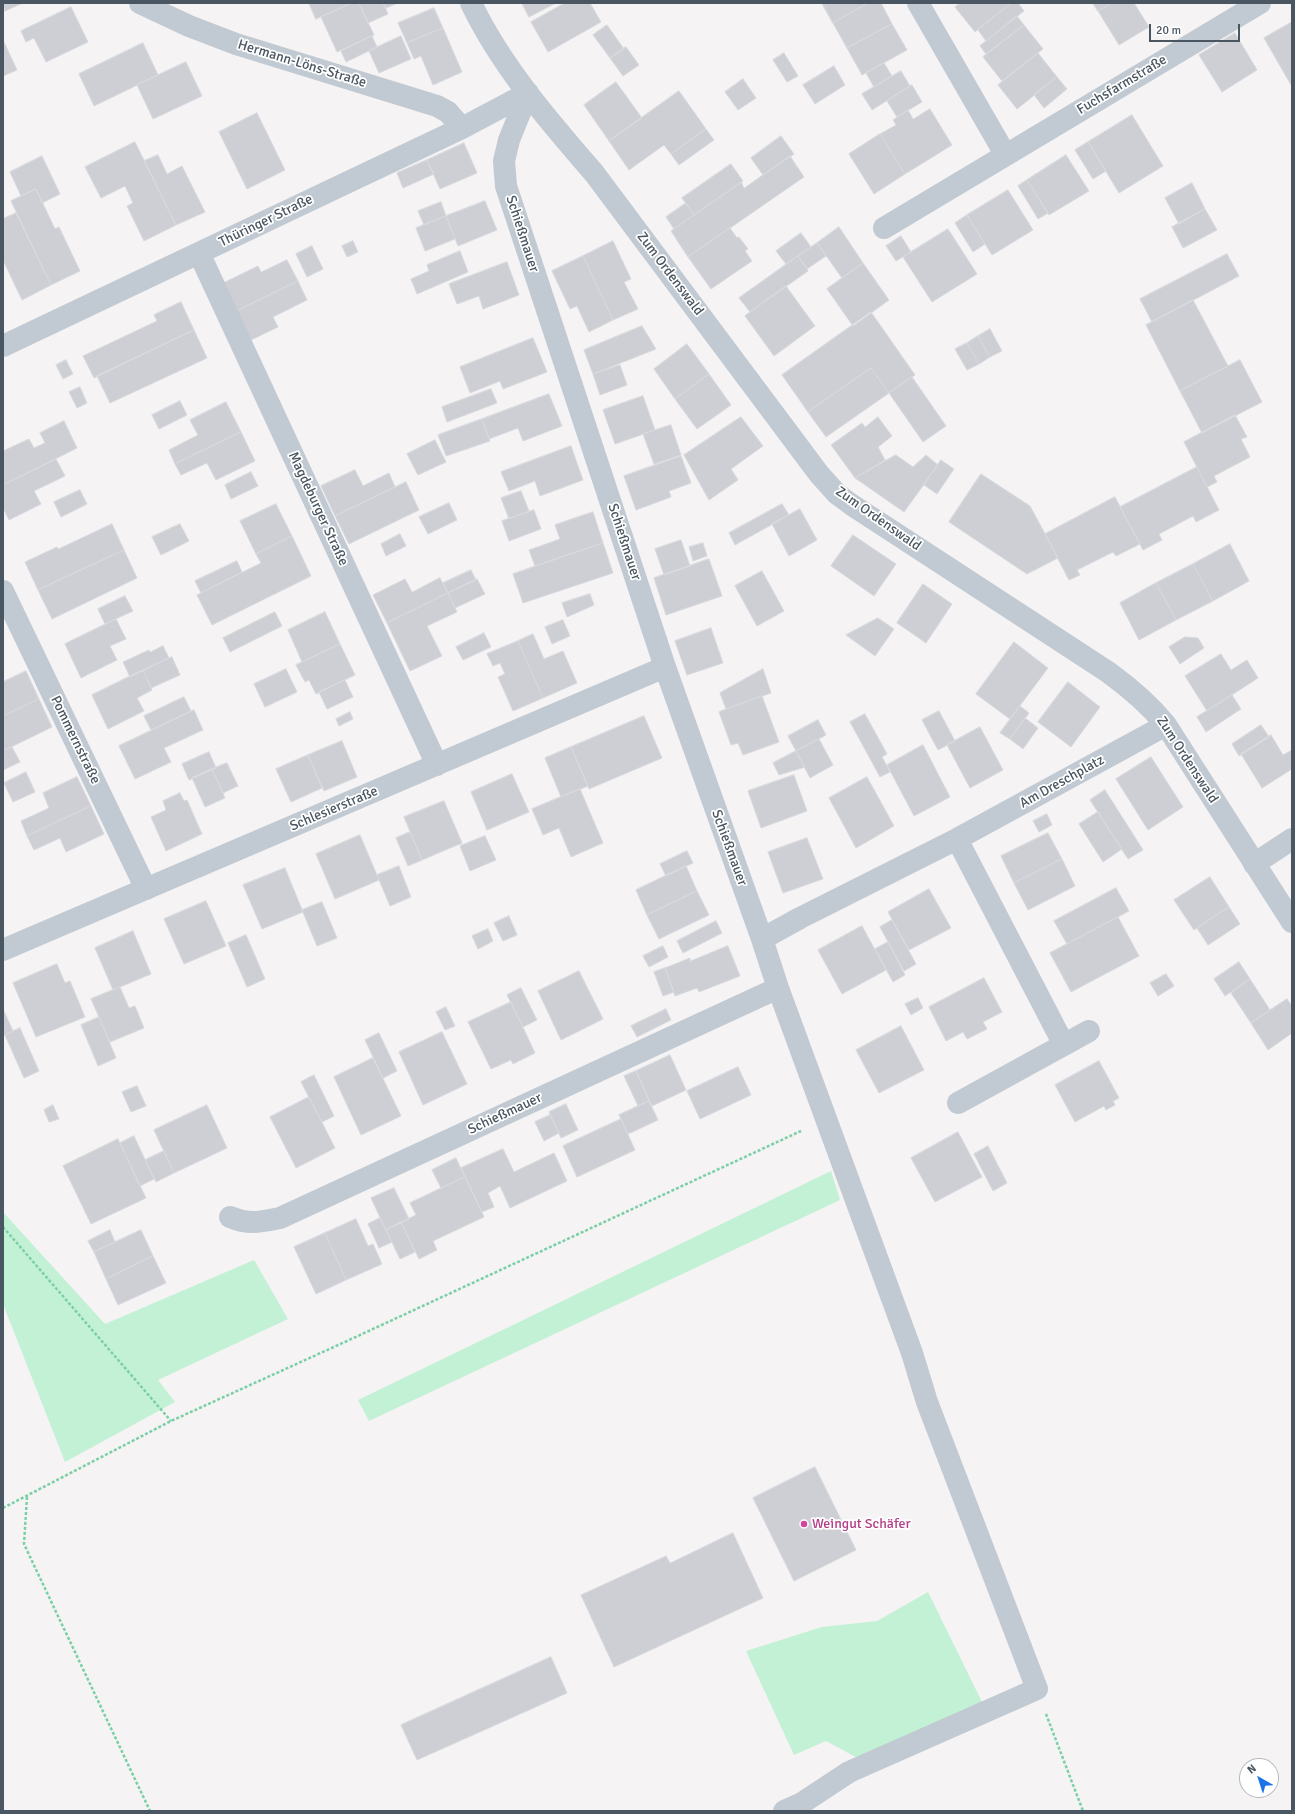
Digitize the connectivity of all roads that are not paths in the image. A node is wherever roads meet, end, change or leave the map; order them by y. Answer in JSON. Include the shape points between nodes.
{"nodes":[{"id":1,"x":140,"y":3,"type":"edge"},
{"id":2,"x":470,"y":3,"type":"edge"},
{"id":3,"x":918,"y":3,"type":"edge"},
{"id":4,"x":1260,"y":3,"type":"edge"},
{"id":5,"x":528,"y":93,"type":"junction"},
{"id":6,"x":462,"y":128,"type":"junction"},
{"id":7,"x":1005,"y":154,"type":"junction"},
{"id":8,"x":884,"y":228,"type":"dead end"},
{"id":9,"x":199,"y":253,"type":"junction"},
{"id":10,"x":3,"y":346,"type":"edge"},
{"id":11,"x":3,"y":591,"type":"edge"},
{"id":12,"x":665,"y":667,"type":"junction"},
{"id":13,"x":1166,"y":725,"type":"junction"},
{"id":14,"x":437,"y":765,"type":"junction"},
{"id":15,"x":1292,"y":839,"type":"edge"},
{"id":16,"x":958,"y":840,"type":"junction"},
{"id":17,"x":1254,"y":864,"type":"junction"},
{"id":18,"x":146,"y":889,"type":"junction"},
{"id":19,"x":1292,"y":922,"type":"edge"},
{"id":20,"x":762,"y":939,"type":"junction"},
{"id":21,"x":3,"y":950,"type":"edge"},
{"id":22,"x":778,"y":988,"type":"junction"},
{"id":23,"x":1089,"y":1031,"type":"dead end"},
{"id":24,"x":1064,"y":1044,"type":"junction"},
{"id":25,"x":958,"y":1103,"type":"dead end"},
{"id":26,"x":230,"y":1216,"type":"dead end"},
{"id":27,"x":784,"y":1811,"type":"edge"}],
"edges":[{"from":1,"to":6,"type":"street","name":"Hermann-Löns-Straße","via":[[236,44],[437,106],[448,112]]},
{"from":2,"to":5,"type":"street","name":"Zum Ordenswald","via":[[496,48]]},
{"from":3,"to":7,"type":"street"},
{"from":4,"to":7,"type":"street","name":"Fuchsfarmstraße"},
{"from":5,"to":6,"type":"street","name":"Thüringer Straße"},
{"from":5,"to":12,"type":"street","name":"Schießmauer","via":[[509,140],[504,161],[506,186]]},
{"from":5,"to":13,"type":"street","name":"Zum Ordenswald","via":[[594,173],[799,448],[837,494],[1108,672],[1138,694]]},
{"from":6,"to":9,"type":"street","name":"Thüringer Straße"},
{"from":7,"to":8,"type":"street","name":"Fuchsfarmstraße"},
{"from":9,"to":10,"type":"street","name":"Thüringer Straße"},
{"from":9,"to":14,"type":"street","name":"Magdeburger Straße"},
{"from":11,"to":18,"type":"street","name":"Pommernstraße"},
{"from":12,"to":14,"type":"street","name":"Schlesierstraße"},
{"from":12,"to":20,"type":"street","name":"Schießmauer"},
{"from":13,"to":16,"type":"street","name":"Am Dreschplatz"},
{"from":13,"to":17,"type":"street","name":"Zum Ordenswald"},
{"from":14,"to":18,"type":"street","name":"Schlesierstraße"},
{"from":15,"to":17,"type":"street"},
{"from":16,"to":20,"type":"street","name":"Am Dreschplatz"},
{"from":16,"to":24,"type":"street"},
{"from":17,"to":19,"type":"street","name":"Zum Ordenswald"},
{"from":18,"to":21,"type":"street","name":"Schlesierstraße"},
{"from":20,"to":22,"type":"street","name":"Schießmauer"},
{"from":22,"to":26,"type":"street","name":"Schießmauer","via":[[280,1218],[258,1223],[243,1222]]},
{"from":22,"to":27,"type":"street","name":"Schießmauer","via":[[912,1353],[927,1402],[1037,1689],[849,1772],[802,1804]]},
{"from":23,"to":24,"type":"street"},
{"from":24,"to":25,"type":"street"}]}
